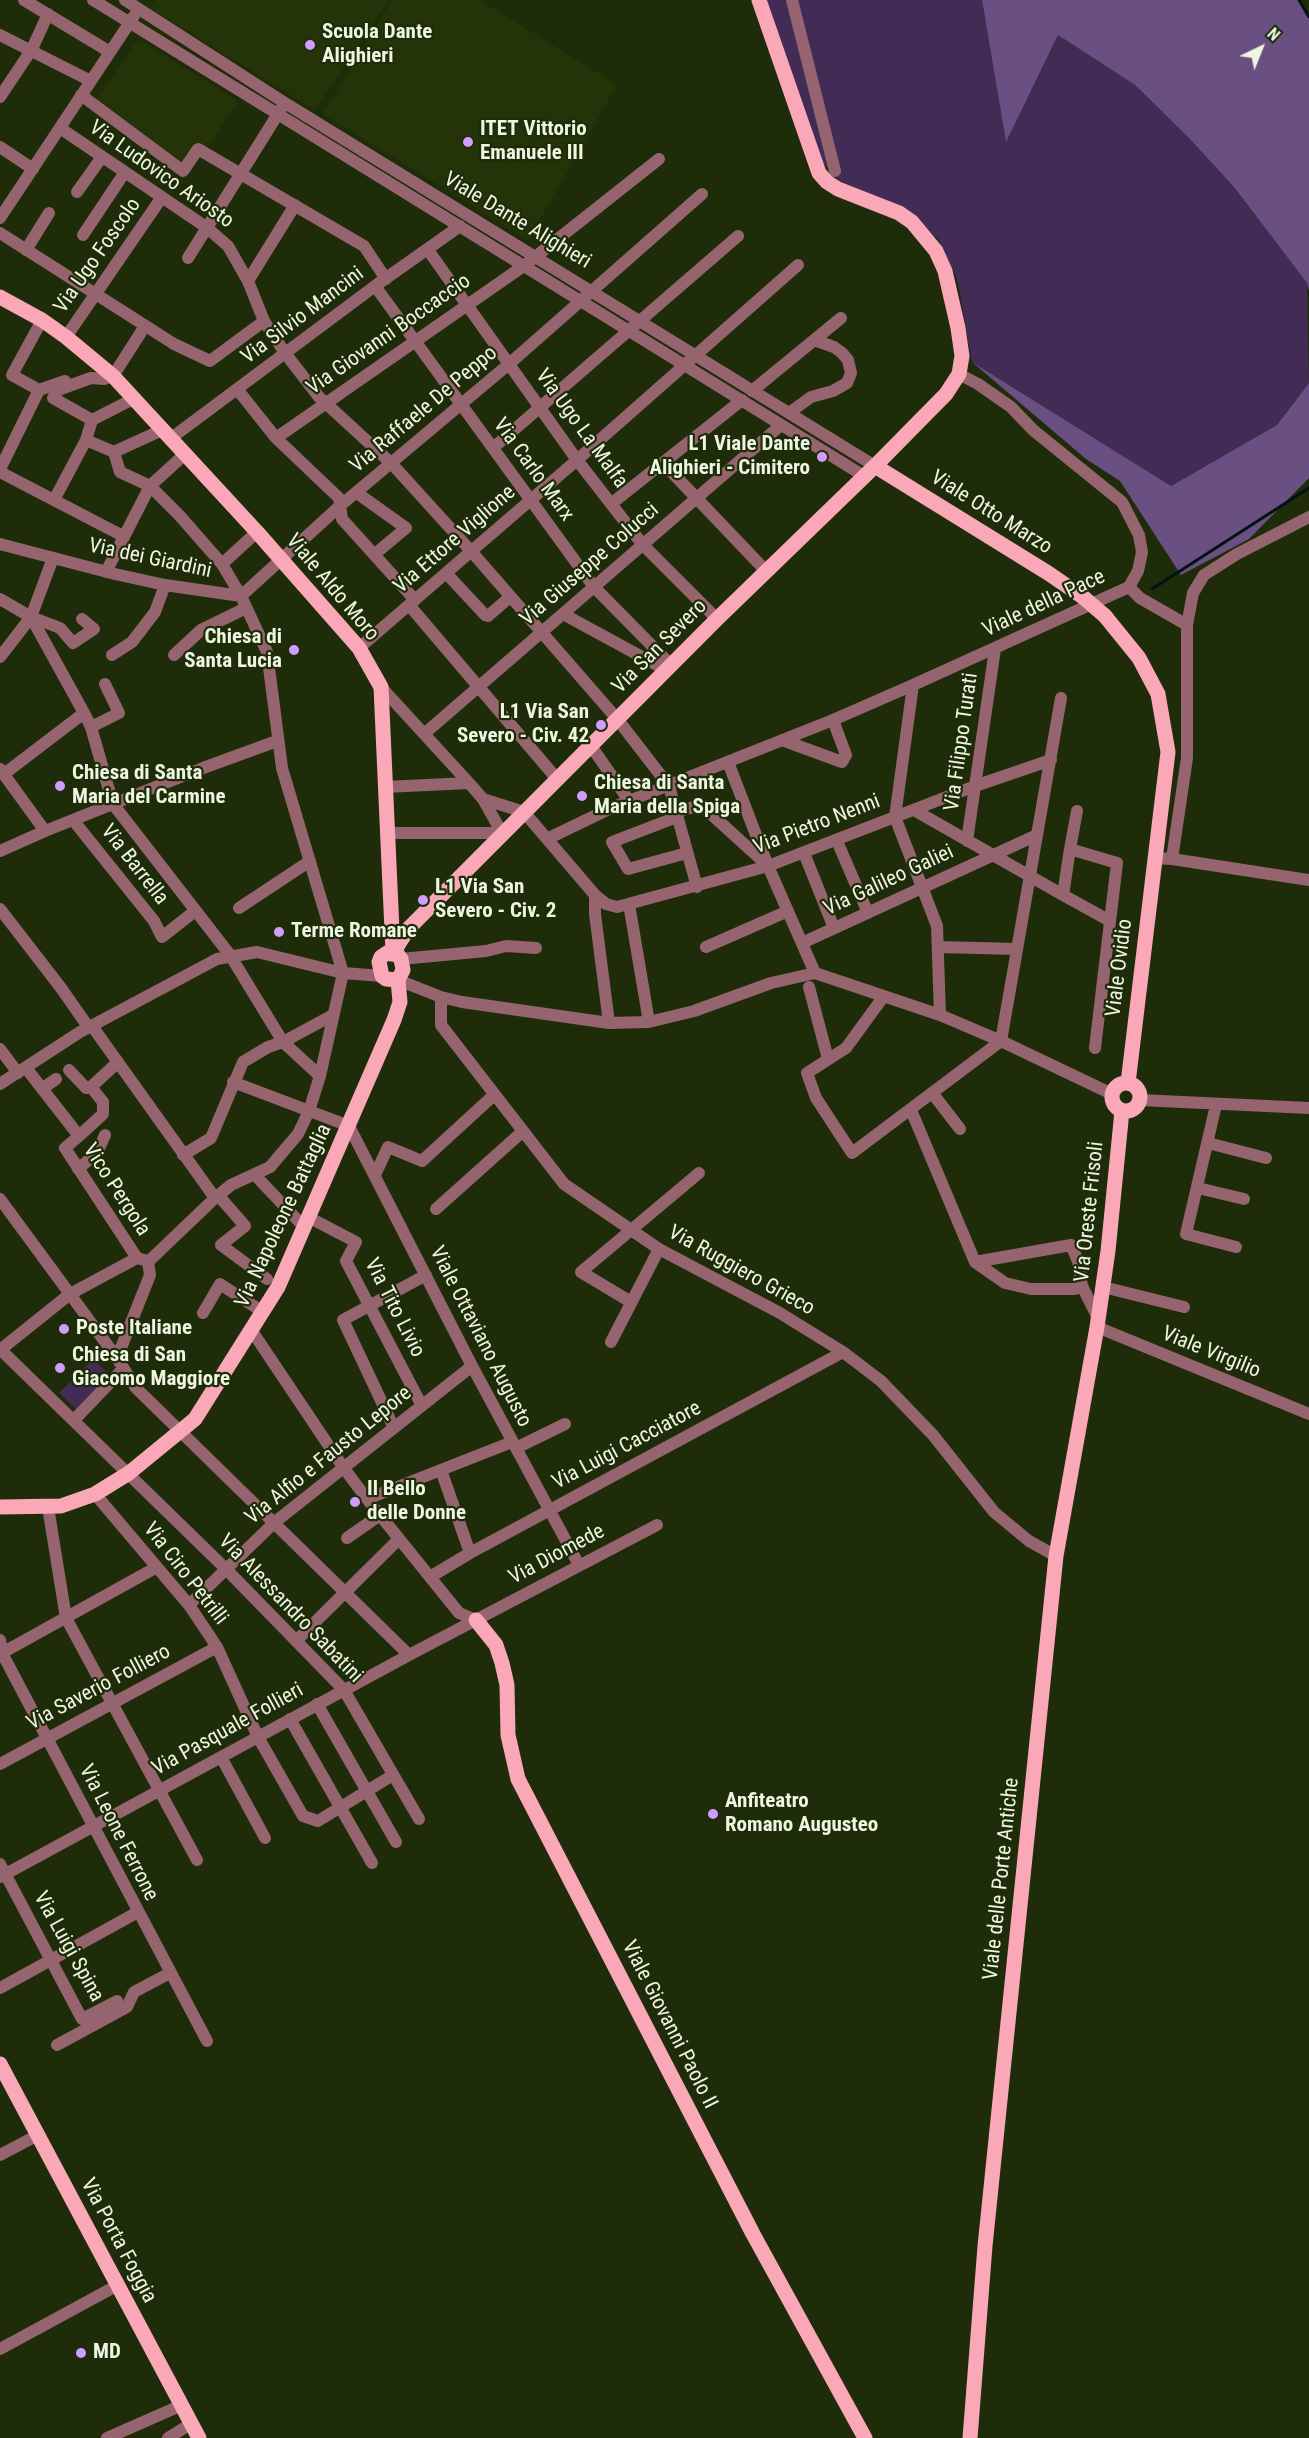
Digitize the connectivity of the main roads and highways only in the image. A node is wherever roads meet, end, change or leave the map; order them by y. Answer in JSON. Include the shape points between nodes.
{"nodes":[{"id":1,"x":759,"y":0,"type":"edge"},
{"id":2,"x":0,"y":297,"type":"edge"},
{"id":3,"x":869,"y":471,"type":"junction"},
{"id":4,"x":1154,"y":858,"type":"joint"},
{"id":5,"x":395,"y":964,"type":"junction"},
{"id":6,"x":382,"y":976,"type":"road end"},
{"id":7,"x":1128,"y":1083,"type":"junction"},
{"id":8,"x":1122,"y":1111,"type":"junction"},
{"id":9,"x":1098,"y":1323,"type":"joint"},
{"id":10,"x":0,"y":1508,"type":"edge"},
{"id":11,"x":476,"y":1620,"type":"road end"},
{"id":12,"x":0,"y":2064,"type":"edge"},
{"id":13,"x":199,"y":2438,"type":"edge"},
{"id":14,"x":865,"y":2438,"type":"edge"},
{"id":15,"x":970,"y":2438,"type":"edge"}],
"edges":[{"from":1,"to":3,"type":"main road","name":"Via San Severo","via":[[819,173],[838,189],[912,222],[936,251],[945,270],[962,356],[959,374],[946,394]]},
{"from":2,"to":5,"type":"main road","name":"Viale Aldo Moro","via":[[42,320],[108,372],[359,648],[381,687]]},
{"from":3,"to":4,"type":"main road","name":"Viale Otto Marzo","bridge":true,"via":[[1048,573],[1083,597],[1120,633],[1149,675],[1164,723],[1168,752]]},
{"from":3,"to":5,"type":"main road","name":"Via San Severo","via":[[408,928]]},
{"from":4,"to":7,"type":"main road","name":"Viale Ovidio"},
{"from":5,"to":6,"type":"main road","via":[[386,979]]},
{"from":5,"to":10,"type":"main road","name":"Via Napoleone Battaglia","via":[[400,1002],[308,1223],[278,1287],[195,1419],[129,1473],[95,1494],[61,1506]]},
{"from":7,"to":8,"type":"main road","via":[[1117,1086],[1112,1094],[1113,1104]]},
{"from":7,"to":8,"type":"main road","via":[[1139,1090],[1140,1100],[1133,1110]]},
{"from":8,"to":9,"type":"main road","name":"Via Oreste Frisoli"},
{"from":9,"to":15,"type":"main road","name":"Viale delle Porte Antiche","via":[[1056,1556],[985,2246]]},
{"from":11,"to":14,"type":"main road","name":"Viale Giovanni Paolo II","via":[[496,1645],[502,1663],[507,1685],[508,1735],[518,1779],[747,2224]]},
{"from":12,"to":13,"type":"main road","name":"Via Porta Foggia"}]}
